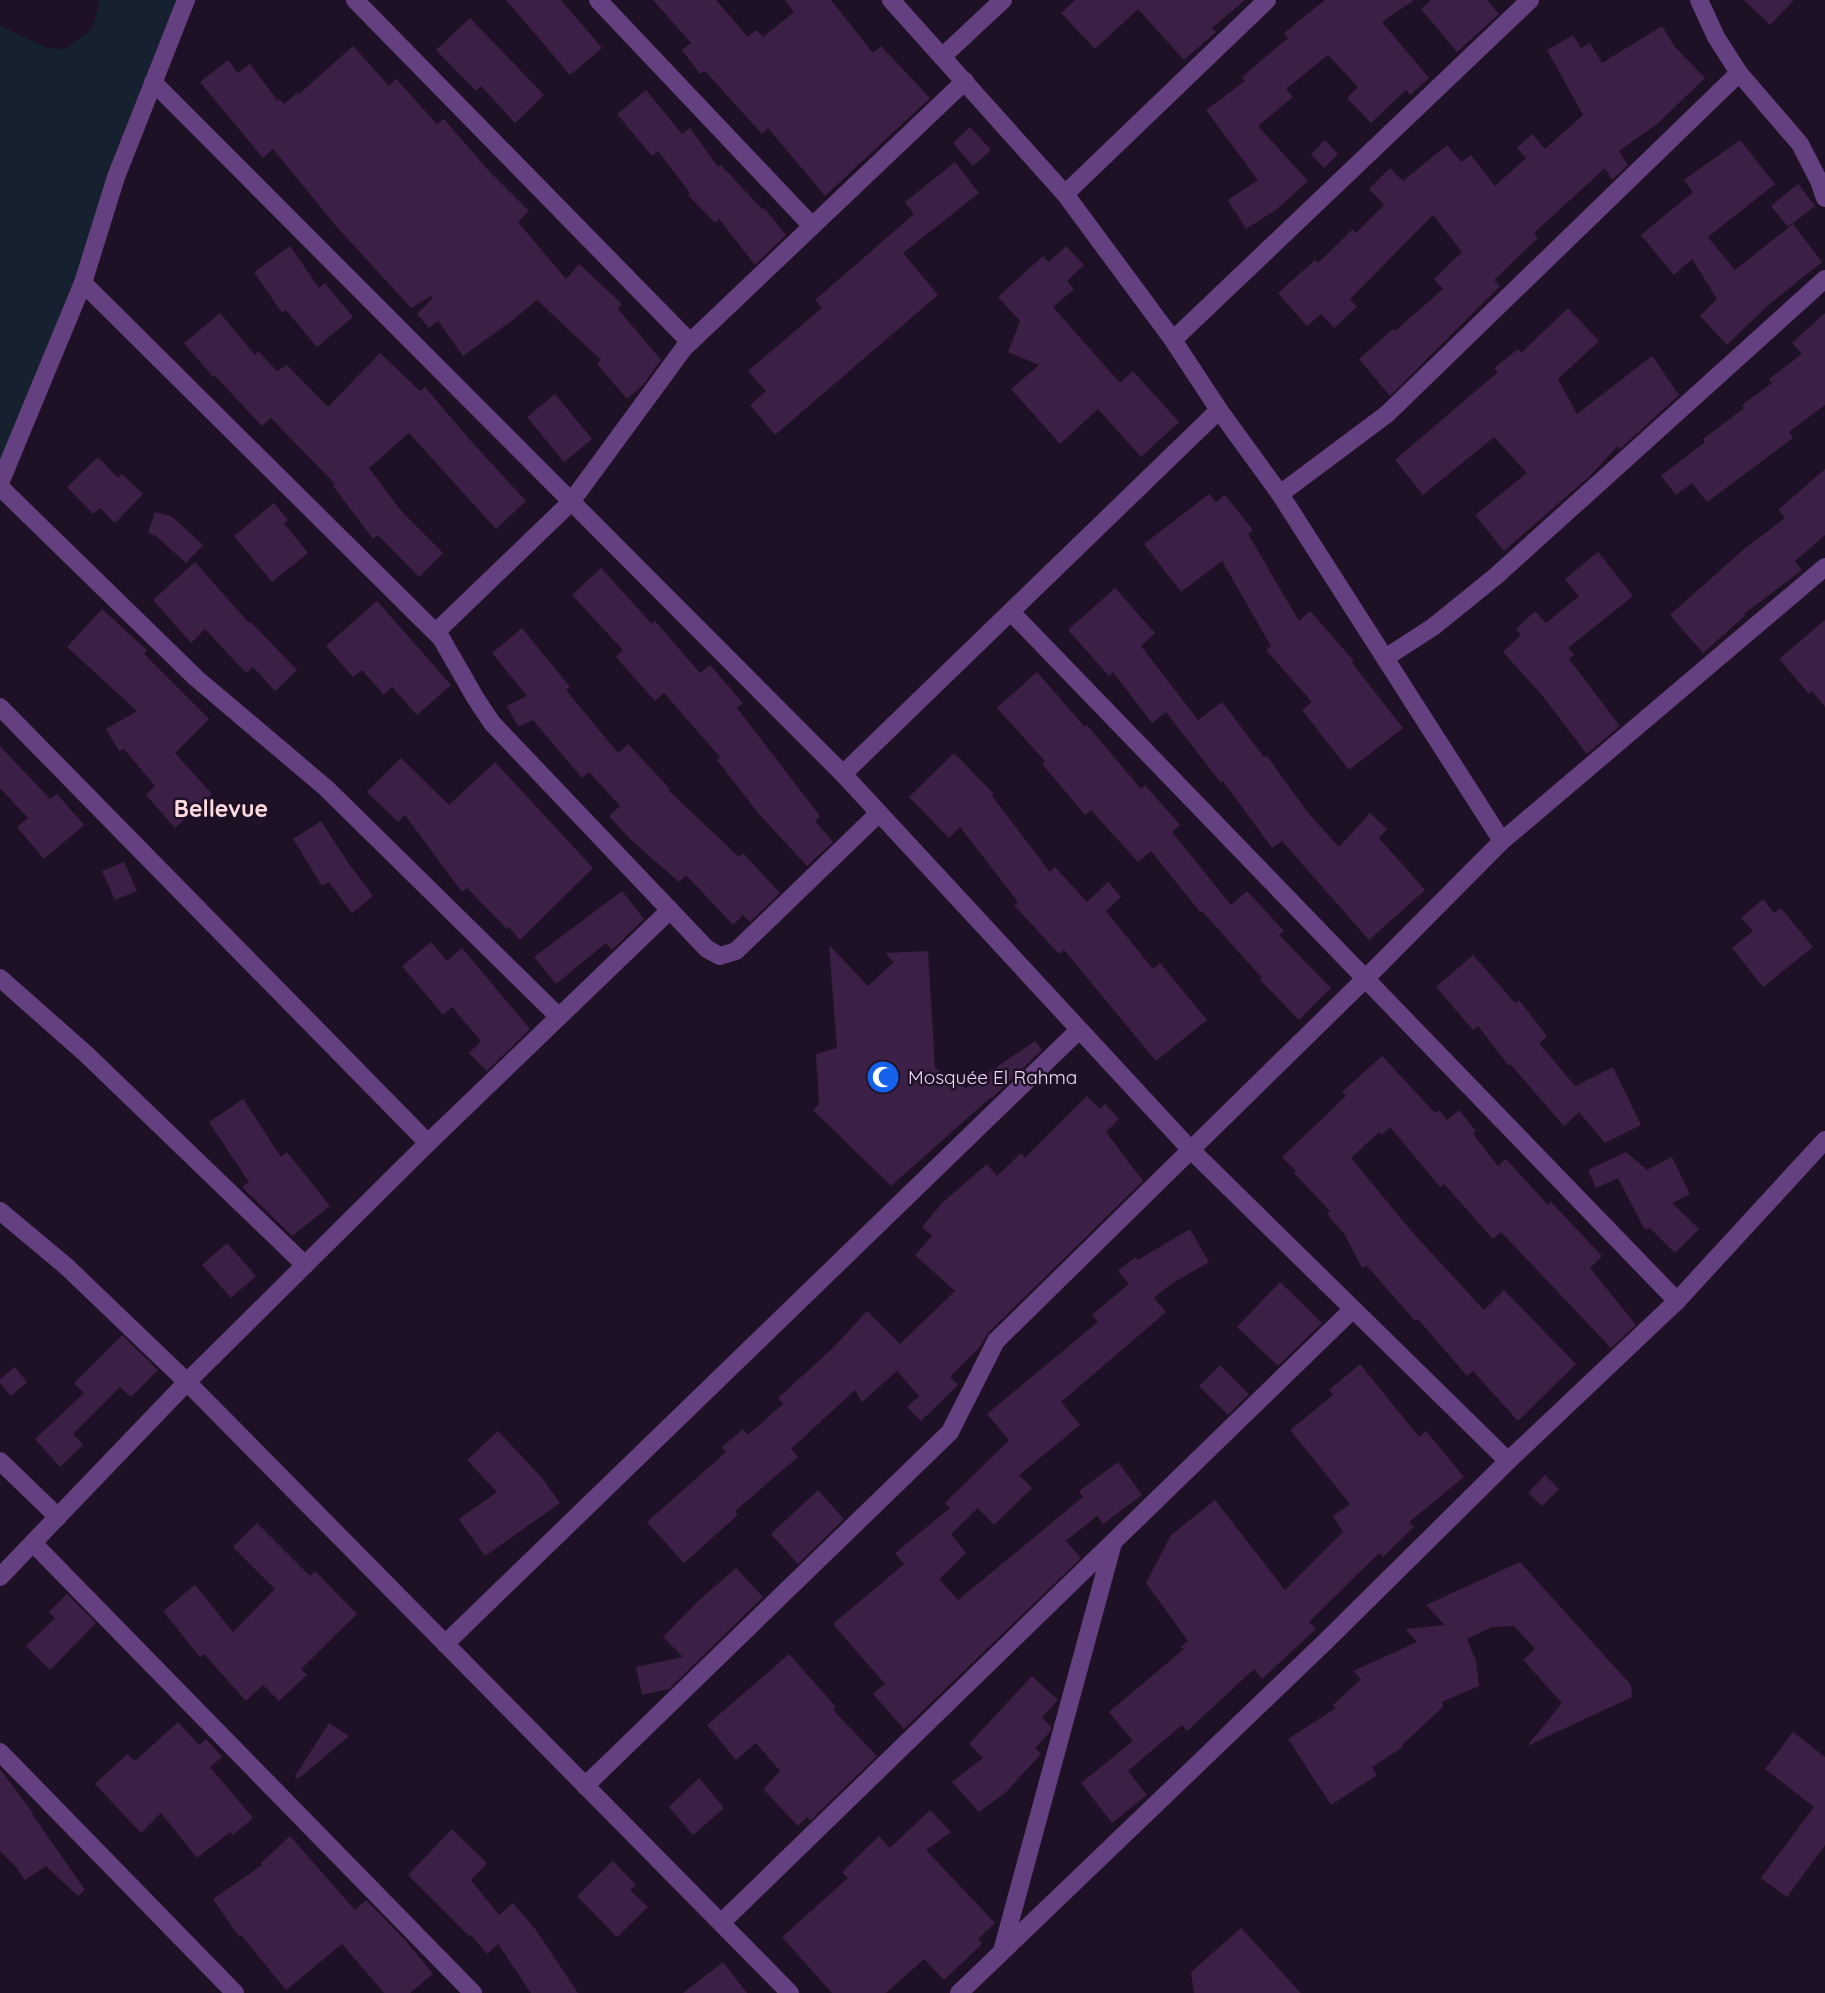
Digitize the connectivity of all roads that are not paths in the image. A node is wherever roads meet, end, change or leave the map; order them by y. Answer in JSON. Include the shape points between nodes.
{"nodes":[{"id":1,"x":186,"y":0,"type":"edge"},
{"id":2,"x":355,"y":0,"type":"edge"},
{"id":3,"x":598,"y":0,"type":"edge"},
{"id":4,"x":891,"y":0,"type":"edge"},
{"id":5,"x":1003,"y":0,"type":"edge"},
{"id":6,"x":1267,"y":0,"type":"edge"},
{"id":7,"x":1530,"y":0,"type":"edge"},
{"id":8,"x":1699,"y":0,"type":"edge"},
{"id":9,"x":943,"y":57,"type":"junction"},
{"id":10,"x":1739,"y":73,"type":"junction"},
{"id":11,"x":965,"y":81,"type":"junction"},
{"id":12,"x":153,"y":82,"type":"junction"},
{"id":13,"x":1823,"y":184,"type":"edge"},
{"id":14,"x":1065,"y":194,"type":"junction"},
{"id":15,"x":812,"y":226,"type":"junction"},
{"id":16,"x":1825,"y":279,"type":"edge"},
{"id":17,"x":83,"y":283,"type":"junction"},
{"id":18,"x":1173,"y":340,"type":"junction"},
{"id":19,"x":690,"y":342,"type":"junction"},
{"id":20,"x":1219,"y":410,"type":"junction"},
{"id":21,"x":0,"y":485,"type":"edge"},
{"id":22,"x":1280,"y":494,"type":"junction"},
{"id":23,"x":570,"y":502,"type":"junction"},
{"id":24,"x":1825,"y":567,"type":"edge"},
{"id":25,"x":1011,"y":612,"type":"junction"},
{"id":26,"x":436,"y":632,"type":"junction"},
{"id":27,"x":1385,"y":659,"type":"junction"},
{"id":28,"x":0,"y":707,"type":"edge"},
{"id":29,"x":843,"y":774,"type":"junction"},
{"id":30,"x":879,"y":813,"type":"junction"},
{"id":31,"x":1502,"y":841,"type":"junction"},
{"id":32,"x":670,"y":910,"type":"junction"},
{"id":33,"x":0,"y":978,"type":"edge"},
{"id":34,"x":1366,"y":978,"type":"junction"},
{"id":35,"x":559,"y":1017,"type":"junction"},
{"id":36,"x":1079,"y":1030,"type":"junction"},
{"id":37,"x":1825,"y":1140,"type":"edge"},
{"id":38,"x":428,"y":1143,"type":"junction"},
{"id":39,"x":1190,"y":1149,"type":"junction"},
{"id":40,"x":0,"y":1211,"type":"edge"},
{"id":41,"x":305,"y":1265,"type":"junction"},
{"id":42,"x":1678,"y":1301,"type":"junction"},
{"id":43,"x":1353,"y":1310,"type":"junction"},
{"id":44,"x":187,"y":1382,"type":"junction"},
{"id":45,"x":0,"y":1461,"type":"edge"},
{"id":46,"x":1508,"y":1461,"type":"junction"},
{"id":47,"x":58,"y":1517,"type":"junction"},
{"id":48,"x":1114,"y":1542,"type":"junction"},
{"id":49,"x":33,"y":1543,"type":"junction"},
{"id":50,"x":0,"y":1577,"type":"edge"},
{"id":51,"x":445,"y":1644,"type":"junction"},
{"id":52,"x":0,"y":1752,"type":"edge"},
{"id":53,"x":585,"y":1786,"type":"junction"},
{"id":54,"x":720,"y":1923,"type":"junction"},
{"id":55,"x":1002,"y":1951,"type":"junction"},
{"id":56,"x":236,"y":1993,"type":"edge"},
{"id":57,"x":473,"y":1993,"type":"edge"},
{"id":58,"x":790,"y":1993,"type":"edge"},
{"id":59,"x":959,"y":1993,"type":"edge"}],
"edges":[{"from":1,"to":12,"type":"street"},
{"from":2,"to":19,"type":"street"},
{"from":3,"to":15,"type":"street"},
{"from":4,"to":9,"type":"street"},
{"from":5,"to":9,"type":"street"},
{"from":6,"to":14,"type":"street"},
{"from":7,"to":18,"type":"street"},
{"from":8,"to":10,"type":"street"},
{"from":9,"to":11,"type":"street"},
{"from":10,"to":13,"type":"street","via":[[1800,144]]},
{"from":10,"to":22,"type":"street","via":[[1387,414]]},
{"from":11,"to":14,"type":"street"},
{"from":11,"to":15,"type":"street"},
{"from":12,"to":17,"type":"street","via":[[116,177]]},
{"from":12,"to":23,"type":"street"},
{"from":14,"to":18,"type":"street"},
{"from":15,"to":19,"type":"street"},
{"from":16,"to":27,"type":"street","via":[[1496,576]]},
{"from":17,"to":21,"type":"street"},
{"from":17,"to":26,"type":"street"},
{"from":18,"to":20,"type":"street"},
{"from":19,"to":23,"type":"street"},
{"from":20,"to":22,"type":"street"},
{"from":20,"to":25,"type":"street"},
{"from":21,"to":35,"type":"street","via":[[196,678],[326,788]]},
{"from":22,"to":27,"type":"street"},
{"from":23,"to":26,"type":"street"},
{"from":23,"to":29,"type":"street"},
{"from":24,"to":31,"type":"street"},
{"from":25,"to":29,"type":"street"},
{"from":25,"to":34,"type":"street"},
{"from":26,"to":32,"type":"street","via":[[492,723]]},
{"from":27,"to":31,"type":"street"},
{"from":28,"to":38,"type":"street"},
{"from":29,"to":30,"type":"street"},
{"from":30,"to":32,"type":"street","via":[[736,951],[720,956],[707,949]]},
{"from":30,"to":36,"type":"street"},
{"from":31,"to":34,"type":"street"},
{"from":32,"to":35,"type":"street"},
{"from":33,"to":41,"type":"street","via":[[86,1054]]},
{"from":34,"to":39,"type":"street"},
{"from":34,"to":42,"type":"street"},
{"from":35,"to":38,"type":"street"},
{"from":36,"to":39,"type":"street"},
{"from":36,"to":51,"type":"street"},
{"from":37,"to":42,"type":"street"},
{"from":38,"to":41,"type":"street"},
{"from":39,"to":43,"type":"street"},
{"from":39,"to":53,"type":"street","via":[[996,1341],[950,1432]]},
{"from":40,"to":44,"type":"street","via":[[67,1267]]},
{"from":41,"to":44,"type":"street"},
{"from":42,"to":46,"type":"street"},
{"from":43,"to":46,"type":"street"},
{"from":43,"to":48,"type":"street"},
{"from":44,"to":47,"type":"street"},
{"from":44,"to":51,"type":"street"},
{"from":45,"to":47,"type":"street"},
{"from":46,"to":55,"type":"street"},
{"from":47,"to":49,"type":"street"},
{"from":48,"to":54,"type":"street"},
{"from":48,"to":55,"type":"street"},
{"from":49,"to":50,"type":"street"},
{"from":49,"to":57,"type":"street"},
{"from":51,"to":53,"type":"street"},
{"from":52,"to":56,"type":"street"},
{"from":53,"to":54,"type":"street"},
{"from":54,"to":58,"type":"street"},
{"from":55,"to":59,"type":"street"}]}
